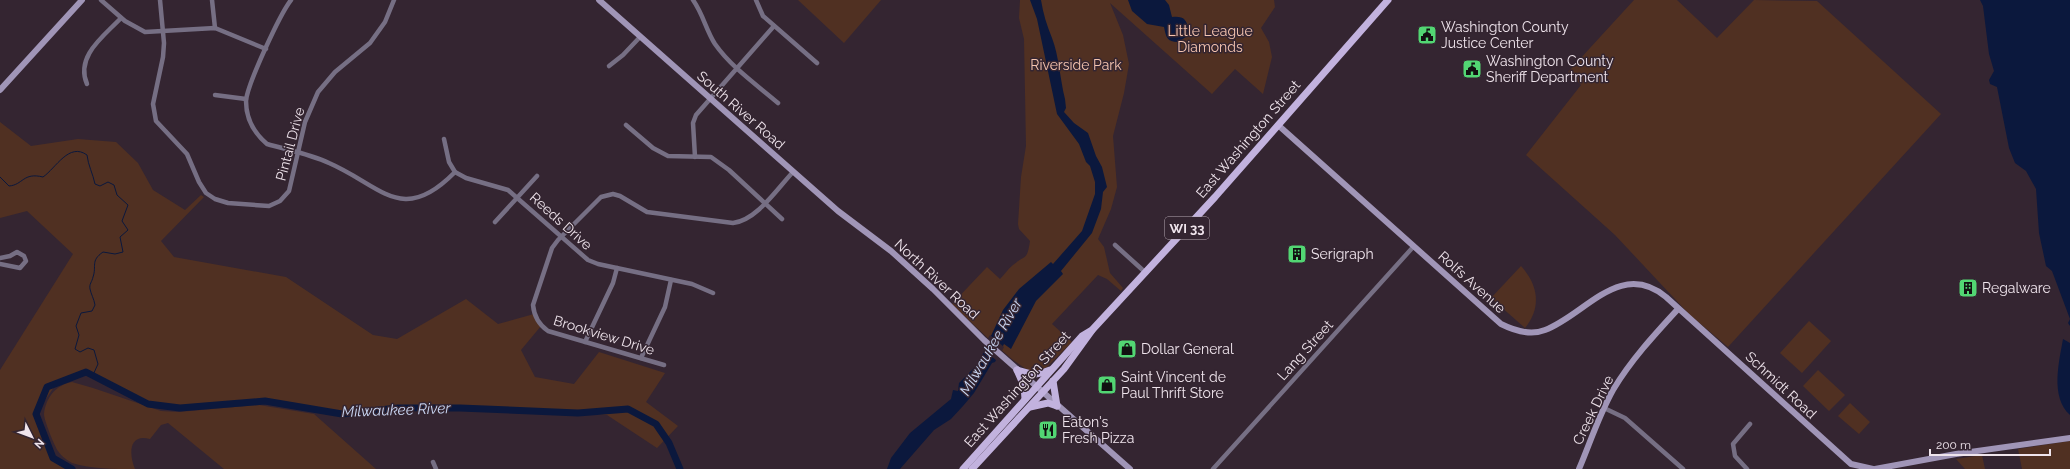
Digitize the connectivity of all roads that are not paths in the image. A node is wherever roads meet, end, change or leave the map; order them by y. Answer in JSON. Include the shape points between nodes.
{"nodes":[{"id":1,"x":82,"y":0,"type":"edge"},
{"id":2,"x":100,"y":0,"type":"edge"},
{"id":3,"x":160,"y":0,"type":"edge"},
{"id":4,"x":212,"y":0,"type":"edge"},
{"id":5,"x":290,"y":0,"type":"edge"},
{"id":6,"x":394,"y":0,"type":"edge"},
{"id":7,"x":599,"y":0,"type":"edge"},
{"id":8,"x":693,"y":0,"type":"edge"},
{"id":9,"x":756,"y":0,"type":"edge"},
{"id":10,"x":1388,"y":0,"type":"edge"},
{"id":11,"x":121,"y":18,"type":"junction"},
{"id":12,"x":774,"y":26,"type":"junction"},
{"id":13,"x":215,"y":28,"type":"junction"},
{"id":14,"x":164,"y":32,"type":"junction"},
{"id":15,"x":640,"y":37,"type":"junction"},
{"id":16,"x":266,"y":48,"type":"junction"},
{"id":17,"x":817,"y":63,"type":"dead end"},
{"id":18,"x":609,"y":66,"type":"dead end"},
{"id":19,"x":737,"y":68,"type":"junction"},
{"id":20,"x":87,"y":84,"type":"dead end"},
{"id":21,"x":0,"y":90,"type":"edge"},
{"id":22,"x":216,"y":95,"type":"dead end"},
{"id":23,"x":246,"y":99,"type":"junction"},
{"id":24,"x":710,"y":99,"type":"junction"},
{"id":25,"x":778,"y":103,"type":"dead end"},
{"id":26,"x":626,"y":125,"type":"dead end"},
{"id":27,"x":1278,"y":125,"type":"junction"},
{"id":28,"x":444,"y":139,"type":"dead end"},
{"id":29,"x":297,"y":154,"type":"junction"},
{"id":30,"x":695,"y":157,"type":"junction"},
{"id":31,"x":455,"y":172,"type":"junction"},
{"id":32,"x":793,"y":172,"type":"junction"},
{"id":33,"x":537,"y":176,"type":"dead end"},
{"id":34,"x":518,"y":197,"type":"junction"},
{"id":35,"x":764,"y":203,"type":"junction"},
{"id":36,"x":782,"y":219,"type":"dead end"},
{"id":37,"x":495,"y":222,"type":"dead end"},
{"id":38,"x":871,"y":235,"type":"joint"},
{"id":39,"x":562,"y":236,"type":"junction"},
{"id":40,"x":1115,"y":245,"type":"dead end"},
{"id":41,"x":1414,"y":246,"type":"junction"},
{"id":42,"x":0,"y":258,"type":"edge"},
{"id":43,"x":0,"y":264,"type":"edge"},
{"id":44,"x":617,"y":268,"type":"junction"},
{"id":45,"x":1147,"y":273,"type":"junction"},
{"id":46,"x":671,"y":280,"type":"junction"},
{"id":47,"x":713,"y":293,"type":"dead end"},
{"id":48,"x":1678,"y":309,"type":"junction"},
{"id":49,"x":1093,"y":329,"type":"junction"},
{"id":50,"x":585,"y":342,"type":"junction"},
{"id":51,"x":641,"y":358,"type":"junction"},
{"id":52,"x":664,"y":365,"type":"dead end"},
{"id":53,"x":1052,"y":369,"type":"junction"},
{"id":54,"x":1017,"y":370,"type":"junction"},
{"id":55,"x":1053,"y":381,"type":"junction"},
{"id":56,"x":1036,"y":387,"type":"junction"},
{"id":57,"x":1042,"y":393,"type":"junction"},
{"id":58,"x":1025,"y":399,"type":"junction"},
{"id":59,"x":1058,"y":406,"type":"junction"},
{"id":60,"x":1028,"y":408,"type":"junction"},
{"id":61,"x":1604,"y":408,"type":"junction"},
{"id":62,"x":1750,"y":424,"type":"dead end"},
{"id":63,"x":2070,"y":438,"type":"edge"},
{"id":64,"x":434,"y":462,"type":"dead end"},
{"id":65,"x":1851,"y":467,"type":"edge"},
{"id":66,"x":436,"y":469,"type":"edge"},
{"id":67,"x":962,"y":469,"type":"edge"},
{"id":68,"x":972,"y":469,"type":"edge"},
{"id":69,"x":1130,"y":469,"type":"edge"},
{"id":70,"x":1213,"y":469,"type":"edge"},
{"id":71,"x":1579,"y":469,"type":"edge"},
{"id":72,"x":1683,"y":469,"type":"edge"},
{"id":73,"x":1747,"y":469,"type":"edge"},
{"id":74,"x":1874,"y":469,"type":"edge"}],
"edges":[{"from":1,"to":21,"type":"street"},
{"from":2,"to":11,"type":"street"},
{"from":3,"to":14,"type":"street"},
{"from":4,"to":13,"type":"street"},
{"from":5,"to":16,"type":"street"},
{"from":6,"to":29,"type":"street","name":"Pintail Drive","via":[[385,22],[370,43],[335,72],[318,92],[305,122]]},
{"from":7,"to":15,"type":"street","name":"South River Road"},
{"from":8,"to":19,"type":"street","via":[[714,43]]},
{"from":9,"to":12,"type":"street","via":[[764,16]]},
{"from":10,"to":27,"type":"main road","name":"East Washington Street","number":"WI 33"},
{"from":11,"to":14,"type":"street","via":[[145,32]]},
{"from":11,"to":20,"type":"street","via":[[88,54],[84,62]]},
{"from":12,"to":17,"type":"street"},
{"from":12,"to":19,"type":"street"},
{"from":13,"to":14,"type":"street"},
{"from":13,"to":16,"type":"street"},
{"from":14,"to":29,"type":"street","name":"Pintail Drive","via":[[163,57],[152,104],[156,121],[187,154],[206,193],[228,204],[270,206],[280,201],[289,191]]},
{"from":15,"to":18,"type":"street"},
{"from":15,"to":24,"type":"street","name":"South River Road"},
{"from":16,"to":23,"type":"street"},
{"from":19,"to":24,"type":"street"},
{"from":19,"to":25,"type":"street"},
{"from":22,"to":23,"type":"street"},
{"from":23,"to":29,"type":"street","via":[[250,124],[259,137],[268,144]]},
{"from":24,"to":30,"type":"street","via":[[696,115],[693,123]]},
{"from":24,"to":32,"type":"street","name":"South River Road"},
{"from":26,"to":30,"type":"street","via":[[653,148],[668,156]]},
{"from":27,"to":41,"type":"street","name":"Rolfs Avenue"},
{"from":27,"to":45,"type":"main road","name":"East Washington Street","number":"WI 33"},
{"from":28,"to":31,"type":"street","via":[[449,162]]},
{"from":29,"to":31,"type":"street","via":[[330,163],[384,193],[401,199],[421,197],[434,191]]},
{"from":30,"to":35,"type":"street","via":[[711,157]]},
{"from":31,"to":34,"type":"street","name":"Reeds Drive","via":[[466,178],[500,186]]},
{"from":32,"to":35,"type":"street"},
{"from":32,"to":38,"type":"street","name":"South River Road","via":[[838,211]]},
{"from":33,"to":34,"type":"street"},
{"from":34,"to":37,"type":"street"},
{"from":34,"to":39,"type":"street","name":"Reeds Drive"},
{"from":35,"to":36,"type":"street"},
{"from":35,"to":39,"type":"street","name":"Brookview Drive","via":[[752,216],[734,223],[647,212],[620,196],[606,194],[594,202]]},
{"from":38,"to":54,"type":"street","name":"North River Road","via":[[933,289]]},
{"from":39,"to":44,"type":"street","name":"Reeds Drive","via":[[588,260]]},
{"from":39,"to":50,"type":"street","name":"Brookview Drive","via":[[552,248],[533,305],[534,314],[541,326],[548,331]]},
{"from":40,"to":45,"type":"street"},
{"from":41,"to":48,"type":"street","name":"Rolfs Avenue","via":[[1501,324],[1518,331],[1534,333],[1545,330],[1604,293],[1620,286],[1634,284],[1659,291]]},
{"from":41,"to":70,"type":"street","name":"Lang Street"},
{"from":42,"to":43,"type":"street","via":[[17,252],[24,256],[26,261],[20,268]]},
{"from":44,"to":46,"type":"street","name":"Reeds Drive"},
{"from":44,"to":50,"type":"street","via":[[613,283]]},
{"from":45,"to":49,"type":"main road","name":"East Washington Street","number":"WI 33"},
{"from":46,"to":47,"type":"street","name":"Reeds Drive","via":[[692,284]]},
{"from":46,"to":51,"type":"street","via":[[665,307]]},
{"from":48,"to":61,"type":"street","name":"Creek Drive","via":[[1638,354]]},
{"from":48,"to":65,"type":"street","name":"Schmidt Road"},
{"from":49,"to":53,"type":"main road","name":"East Washington Street","number":"WI 33","via":[[1082,336]]},
{"from":49,"to":55,"type":"main road","name":"East Washington Street","number":"WI 33"},
{"from":50,"to":51,"type":"street","name":"Brookview Drive"},
{"from":51,"to":52,"type":"street","name":"Brookview Drive"},
{"from":53,"to":54,"type":"main road","via":[[1039,375]]},
{"from":53,"to":56,"type":"main road","name":"East Washington Street","number":"WI 33"},
{"from":54,"to":56,"type":"street","name":"North River Road"},
{"from":54,"to":58,"type":"main road","via":[[1024,386]]},
{"from":55,"to":57,"type":"main road","name":"East Washington Street","number":"WI 33"},
{"from":55,"to":59,"type":"main road"},
{"from":56,"to":57,"type":"street","name":"North River Road"},
{"from":56,"to":58,"type":"main road","name":"East Washington Street","number":"WI 33"},
{"from":57,"to":59,"type":"street","name":"North River Road"},
{"from":57,"to":60,"type":"main road","name":"East Washington Street","number":"WI 33"},
{"from":58,"to":67,"type":"main road","name":"East Washington Street","number":"WI 33"},
{"from":59,"to":60,"type":"main road","via":[[1044,403]]},
{"from":59,"to":69,"type":"street","name":"North River Road"},
{"from":60,"to":68,"type":"main road","name":"East Washington Street","number":"WI 33"},
{"from":61,"to":71,"type":"street","name":"Creek Drive"},
{"from":61,"to":72,"type":"street","via":[[1625,418]]},
{"from":62,"to":73,"type":"street","via":[[1733,444],[1735,456]]},
{"from":63,"to":74,"type":"street","name":"Schmidt Road","via":[[1956,454]]},
{"from":64,"to":66,"type":"street"},
{"from":65,"to":74,"type":"street","name":"Schmidt Road"}]}
